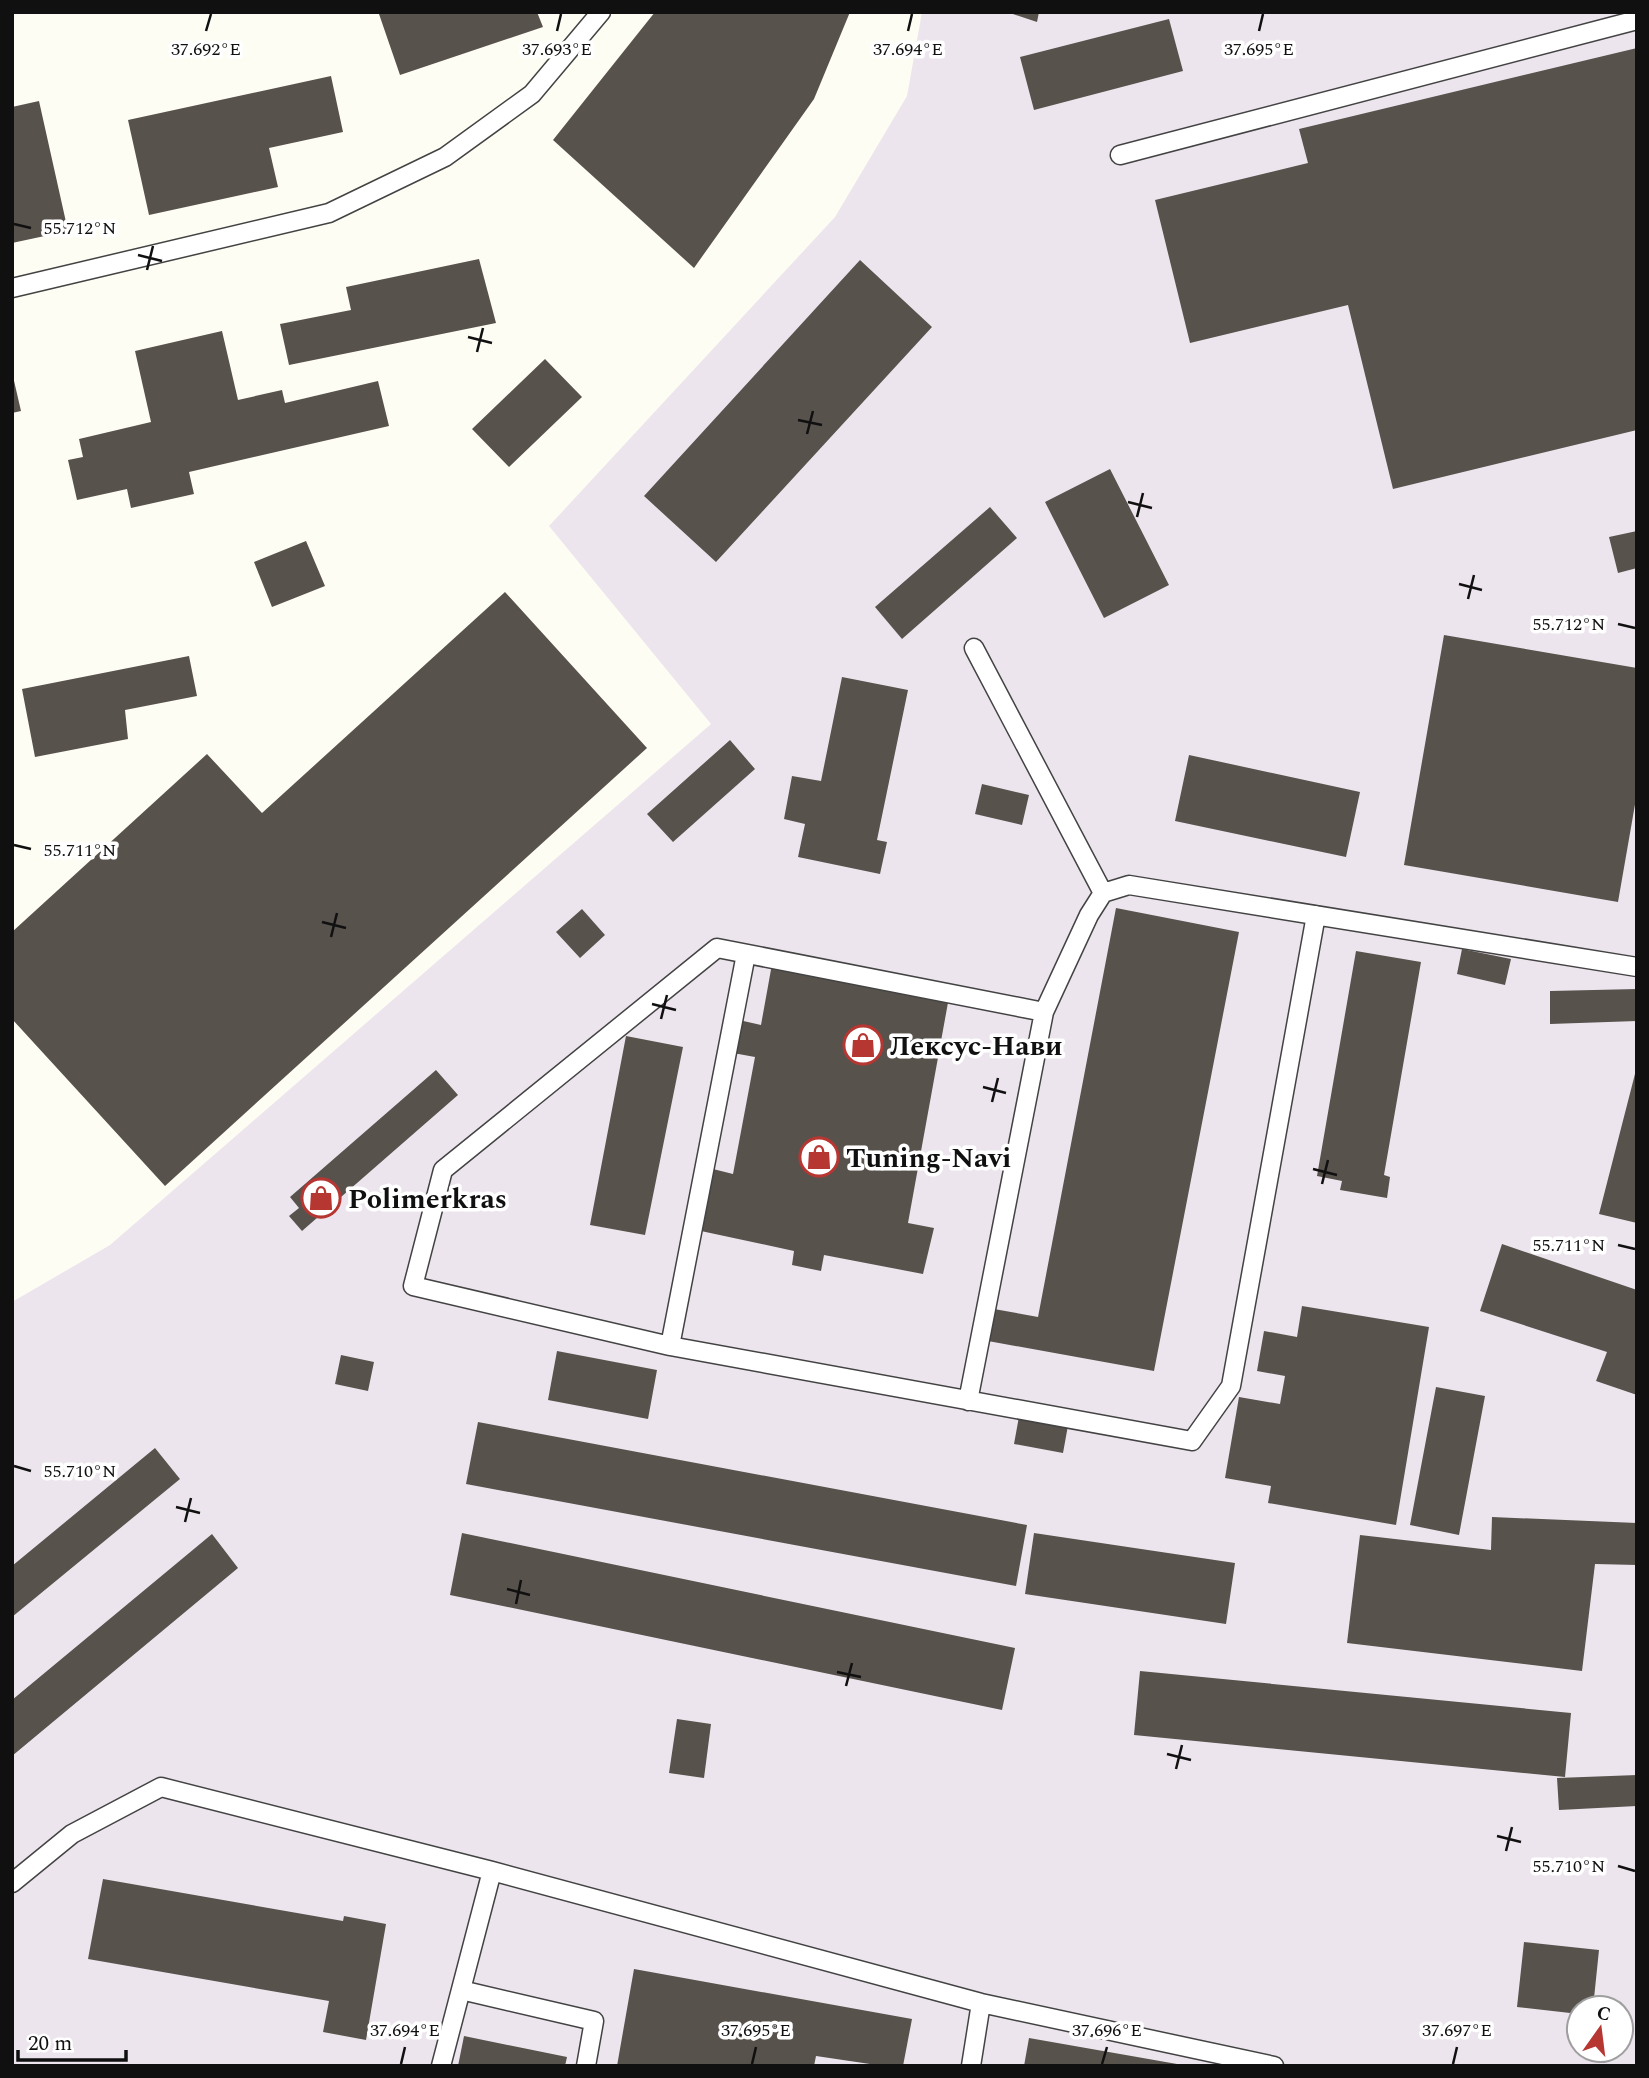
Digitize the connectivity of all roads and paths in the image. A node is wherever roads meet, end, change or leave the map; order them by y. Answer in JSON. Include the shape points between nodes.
{"nodes":[{"id":1,"x":601,"y":12,"type":"edge"},
{"id":2,"x":1637,"y":20,"type":"edge"},
{"id":3,"x":1120,"y":155,"type":"dead end"},
{"id":4,"x":12,"y":288,"type":"edge"},
{"id":5,"x":974,"y":649,"type":"dead end"},
{"id":6,"x":1103,"y":892,"type":"junction"},
{"id":7,"x":1316,"y":915,"type":"junction"},
{"id":8,"x":746,"y":954,"type":"junction"},
{"id":9,"x":1637,"y":967,"type":"edge"},
{"id":10,"x":1044,"y":1012,"type":"junction"},
{"id":11,"x":670,"y":1346,"type":"junction"},
{"id":12,"x":968,"y":1401,"type":"junction"},
{"id":13,"x":492,"y":1871,"type":"junction"},
{"id":14,"x":12,"y":1883,"type":"edge"},
{"id":15,"x":461,"y":1990,"type":"junction"},
{"id":16,"x":981,"y":2003,"type":"junction"},
{"id":17,"x":441,"y":2066,"type":"edge"},
{"id":18,"x":586,"y":2066,"type":"edge"},
{"id":19,"x":971,"y":2066,"type":"edge"},
{"id":20,"x":1274,"y":2066,"type":"edge"}],
"edges":[{"from":1,"to":4,"type":"lane","via":[[532,94],[445,157],[329,213]]},
{"from":2,"to":3,"type":"lane"},
{"from":5,"to":6,"type":"lane"},
{"from":6,"to":7,"type":"lane","via":[[1129,885]]},
{"from":6,"to":10,"type":"lane"},
{"from":7,"to":9,"type":"lane"},
{"from":7,"to":12,"type":"lane","via":[[1231,1386],[1192,1441]]},
{"from":8,"to":10,"type":"lane"},
{"from":8,"to":11,"type":"lane"},
{"from":8,"to":11,"type":"lane","via":[[717,948],[443,1170],[413,1286]]},
{"from":10,"to":12,"type":"lane"},
{"from":11,"to":12,"type":"lane"},
{"from":13,"to":14,"type":"lane","via":[[160,1787],[72,1834]]},
{"from":13,"to":15,"type":"lane"},
{"from":13,"to":16,"type":"lane"},
{"from":15,"to":17,"type":"lane"},
{"from":15,"to":18,"type":"lane","via":[[594,2021]]},
{"from":16,"to":19,"type":"lane"},
{"from":16,"to":20,"type":"lane"}]}
